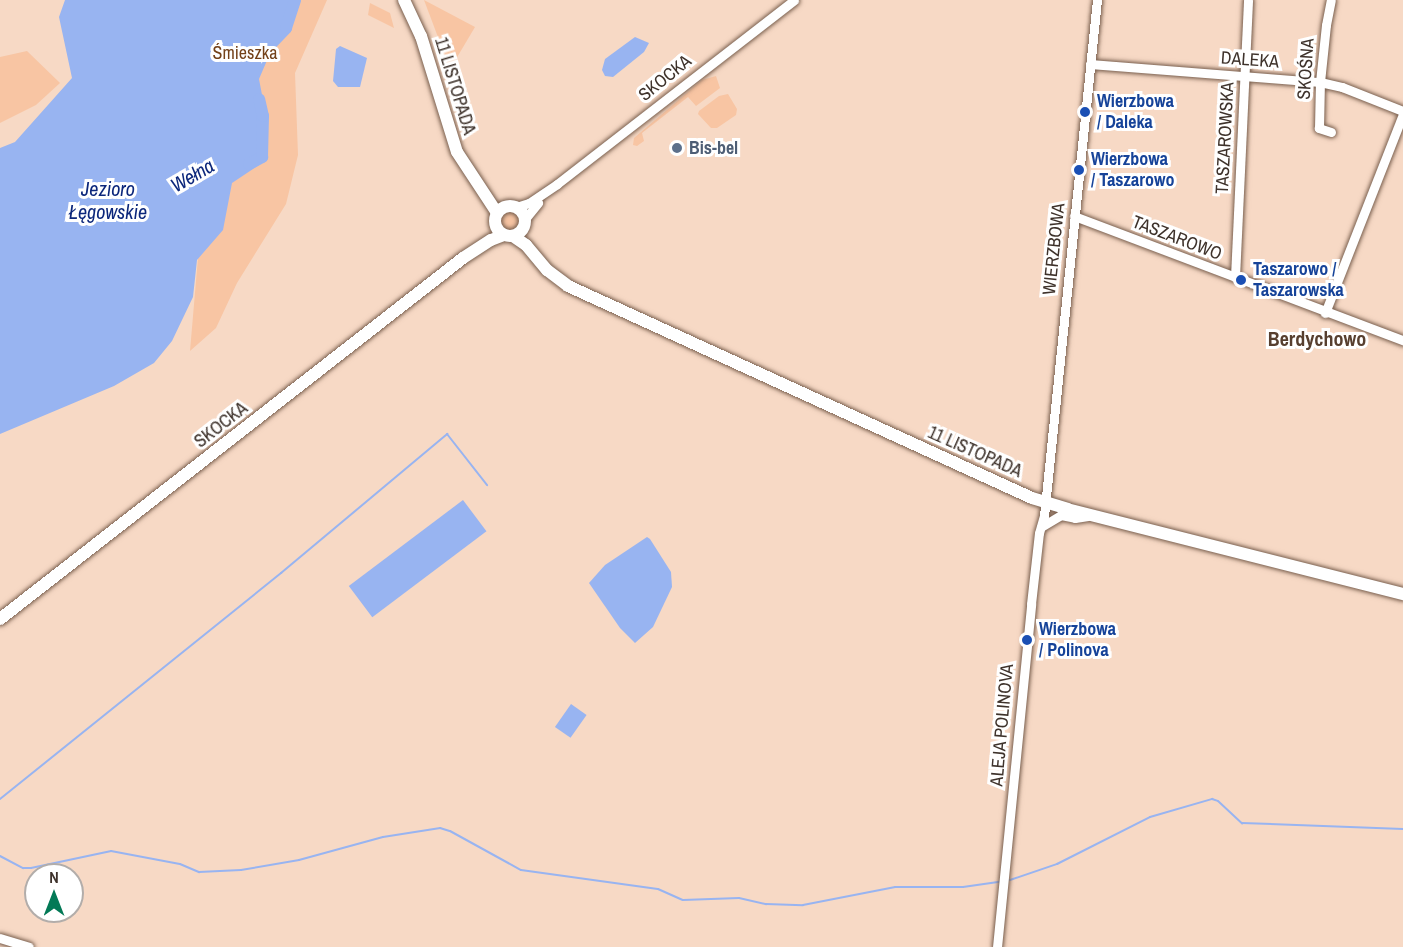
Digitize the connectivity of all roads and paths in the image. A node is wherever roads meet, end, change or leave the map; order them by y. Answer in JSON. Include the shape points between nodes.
{"nodes":[{"id":1,"x":404,"y":0,"type":"edge"},
{"id":2,"x":794,"y":0,"type":"edge"},
{"id":3,"x":1097,"y":0,"type":"edge"},
{"id":4,"x":1248,"y":0,"type":"edge"},
{"id":5,"x":1331,"y":0,"type":"edge"},
{"id":6,"x":1090,"y":64,"type":"junction"},
{"id":7,"x":1244,"y":76,"type":"junction"},
{"id":8,"x":1320,"y":82,"type":"junction"},
{"id":9,"x":1403,"y":112,"type":"edge"},
{"id":10,"x":1331,"y":132,"type":"dead end"},
{"id":11,"x":557,"y":184,"type":"junction"},
{"id":12,"x":503,"y":213,"type":"junction"},
{"id":13,"x":1074,"y":216,"type":"junction"},
{"id":14,"x":524,"y":224,"type":"junction"},
{"id":15,"x":508,"y":236,"type":"junction"},
{"id":16,"x":463,"y":258,"type":"junction"},
{"id":17,"x":555,"y":277,"type":"junction"},
{"id":18,"x":1235,"y":278,"type":"junction"},
{"id":19,"x":1325,"y":313,"type":"junction"},
{"id":20,"x":1403,"y":340,"type":"edge"},
{"id":21,"x":1044,"y":502,"type":"junction"},
{"id":22,"x":1093,"y":516,"type":"junction"},
{"id":23,"x":1040,"y":530,"type":"junction"},
{"id":24,"x":1403,"y":594,"type":"edge"},
{"id":25,"x":0,"y":619,"type":"edge"},
{"id":26,"x":0,"y":938,"type":"edge"},
{"id":27,"x":30,"y":947,"type":"edge"},
{"id":28,"x":997,"y":947,"type":"edge"}],
"edges":[{"from":1,"to":12,"type":"main road","name":"11 LISTOPADA","via":[[421,36],[457,152]]},
{"from":2,"to":11,"type":"street","name":"SKOCKA"},
{"from":3,"to":6,"type":"street","name":"WIERZBOWA"},
{"from":4,"to":7,"type":"street","name":"TASZAROWSKA"},
{"from":5,"to":8,"type":"street","name":"SKOŚNA"},
{"from":6,"to":7,"type":"street","name":"DALEKA"},
{"from":6,"to":13,"type":"street","name":"WIERZBOWA"},
{"from":7,"to":8,"type":"street","name":"DALEKA"},
{"from":7,"to":18,"type":"street","name":"TASZAROWSKA"},
{"from":8,"to":9,"type":"street","name":"DALEKA"},
{"from":8,"to":10,"type":"street","name":"SKOŚNA","via":[[1319,128]]},
{"from":9,"to":19,"type":"street"},
{"from":11,"to":12,"type":"street","name":"SKOCKA","via":[[529,203]]},
{"from":11,"to":14,"type":"street","name":"SKOCKA","via":[[530,210]]},
{"from":12,"to":14,"type":"main road","name":"11 LISTOPADA"},
{"from":12,"to":15,"type":"main road","name":"11 LISTOPADA"},
{"from":12,"to":16,"type":"main road","name":"SKOCKA"},
{"from":13,"to":18,"type":"street","name":"TASZAROWO"},
{"from":13,"to":21,"type":"street","name":"WIERZBOWA"},
{"from":14,"to":15,"type":"main road","name":"SKOCKA"},
{"from":14,"to":17,"type":"main road","name":"11 LISTOPADA","via":[[528,239]]},
{"from":15,"to":16,"type":"main road","name":"SKOCKA","via":[[495,237]]},
{"from":15,"to":17,"type":"main road","name":"11 LISTOPADA"},
{"from":16,"to":25,"type":"main road","name":"SKOCKA"},
{"from":17,"to":21,"type":"main road","name":"11 LISTOPADA"},
{"from":18,"to":19,"type":"street","name":"TASZAROWO"},
{"from":19,"to":20,"type":"street","name":"TASZAROWO"},
{"from":21,"to":22,"type":"main road","name":"11 LISTOPADA"},
{"from":21,"to":23,"type":"street","name":"ALEJA POLINOVA","via":[[1038,515]]},
{"from":22,"to":23,"type":"street","via":[[1061,515]]},
{"from":22,"to":24,"type":"main road","name":"11 LISTOPADA"},
{"from":23,"to":28,"type":"street","name":"ALEJA POLINOVA"},
{"from":26,"to":27,"type":"street"}]}
